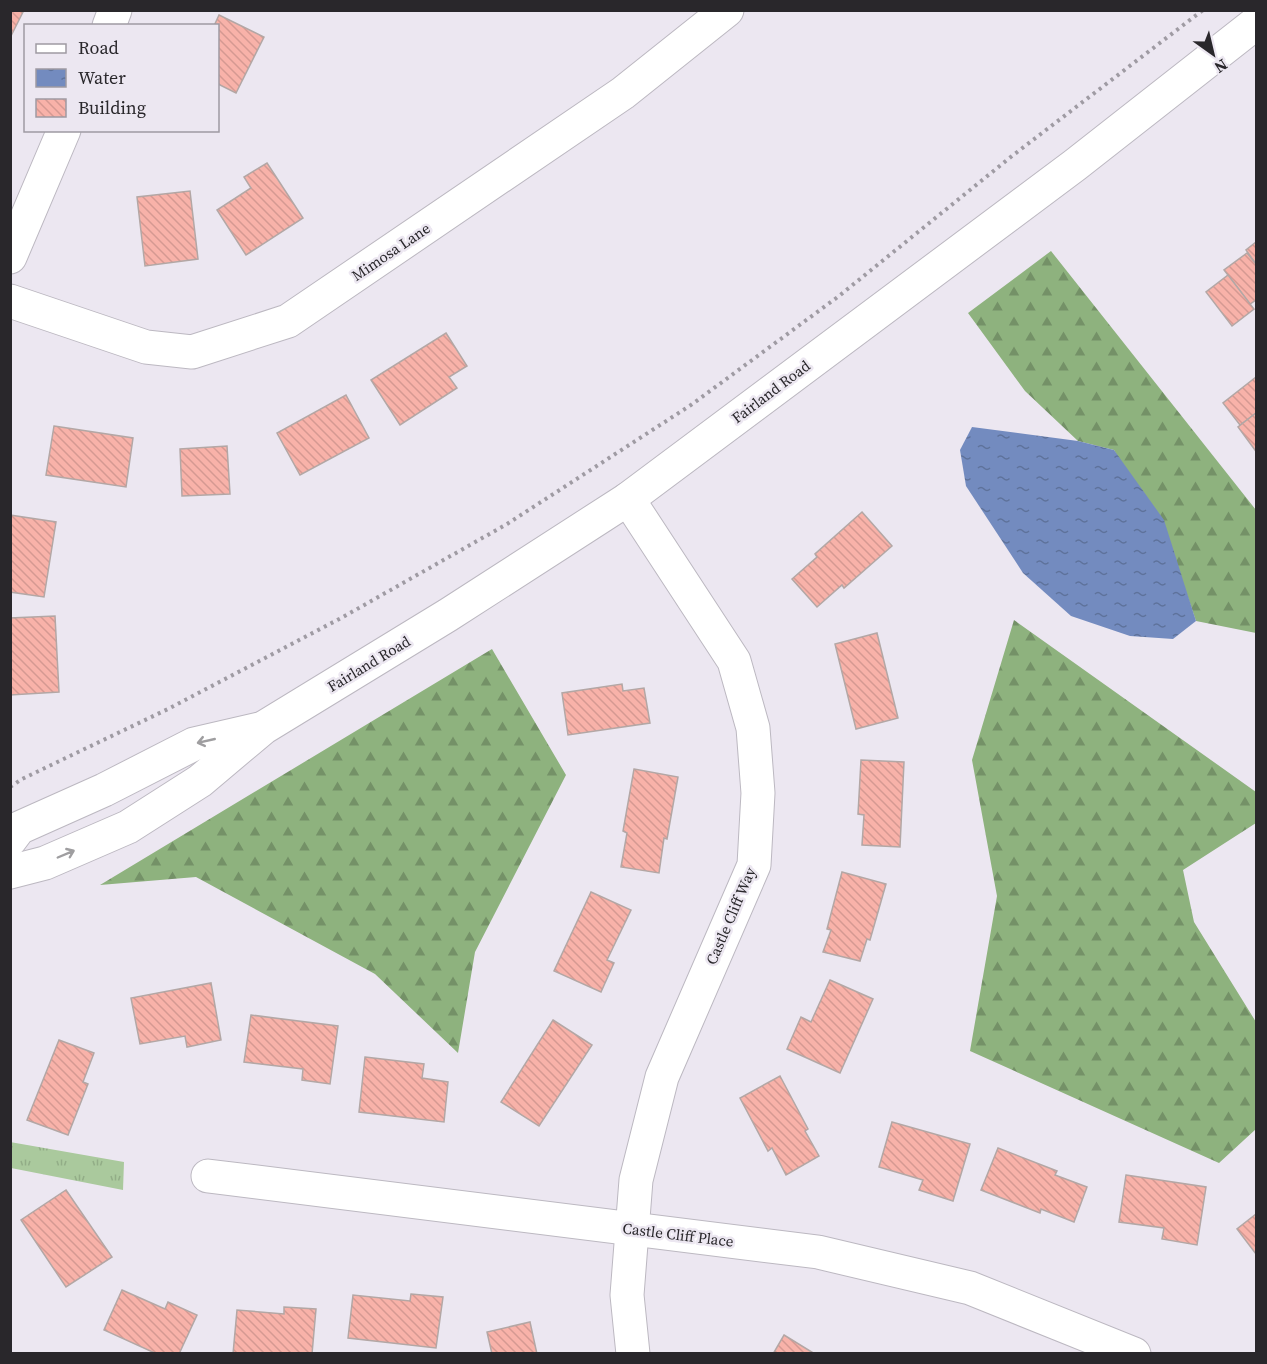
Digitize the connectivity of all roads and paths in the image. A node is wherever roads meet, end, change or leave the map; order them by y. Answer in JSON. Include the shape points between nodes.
{"nodes":[{"id":1,"x":727,"y":10,"type":"edge"},
{"id":2,"x":1203,"y":10,"type":"edge"},
{"id":3,"x":1257,"y":23,"type":"edge"},
{"id":4,"x":63,"y":132,"type":"edge"},
{"id":5,"x":10,"y":257,"type":"edge"},
{"id":6,"x":10,"y":301,"type":"edge"},
{"id":7,"x":628,"y":499,"type":"junction"},
{"id":8,"x":263,"y":728,"type":"junction"},
{"id":9,"x":10,"y":787,"type":"edge"},
{"id":10,"x":10,"y":840,"type":"edge"},
{"id":11,"x":10,"y":872,"type":"edge"},
{"id":12,"x":208,"y":1176,"type":"dead end"},
{"id":13,"x":631,"y":1229,"type":"junction"},
{"id":14,"x":633,"y":1353,"type":"edge"},
{"id":15,"x":1134,"y":1353,"type":"edge"}],
"edges":[{"from":1,"to":6,"type":"street","name":"Mimosa Lane","via":[[624,93],[288,321],[192,352],[146,346]]},
{"from":2,"to":9,"type":"path","via":[[1012,156],[839,296],[691,405],[507,524],[343,617]]},
{"from":3,"to":7,"type":"street","name":"Fairland Road","via":[[1075,165]]},
{"from":4,"to":5,"type":"street"},
{"from":7,"to":8,"type":"street","name":"Fairland Road"},
{"from":7,"to":13,"type":"street","name":"Castle Cliff Way","via":[[734,661],[753,729],[758,793],[754,864],[662,1077],[636,1180]]},
{"from":8,"to":10,"type":"street","name":"Fairland Road","one_way":true,"via":[[194,744],[19,828]]},
{"from":11,"to":8,"type":"street","name":"Fairland Road","one_way":true,"via":[[45,863],[128,827],[200,781]]},
{"from":12,"to":13,"type":"street","name":"Castle Cliff Place"},
{"from":13,"to":14,"type":"street","name":"Castle Cliff Way","via":[[627,1295]]},
{"from":13,"to":15,"type":"street","name":"Castle Cliff Place","via":[[818,1252],[970,1287]]}]}
